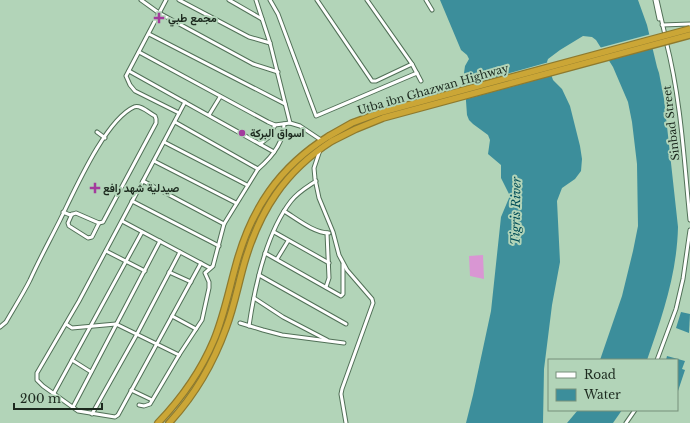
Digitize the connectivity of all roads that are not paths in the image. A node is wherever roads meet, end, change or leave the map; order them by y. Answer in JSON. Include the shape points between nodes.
{"nodes":[{"id":1,"x":141,"y":0,"type":"edge"},
{"id":2,"x":166,"y":0,"type":"edge"},
{"id":3,"x":179,"y":0,"type":"edge"},
{"id":4,"x":229,"y":0,"type":"edge"},
{"id":5,"x":256,"y":0,"type":"edge"},
{"id":6,"x":270,"y":0,"type":"edge"},
{"id":7,"x":317,"y":0,"type":"edge"},
{"id":8,"x":367,"y":0,"type":"edge"},
{"id":9,"x":426,"y":0,"type":"edge"},
{"id":10,"x":656,"y":0,"type":"edge"},
{"id":11,"x":432,"y":10,"type":"dead end"},
{"id":12,"x":159,"y":13,"type":"junction"},
{"id":13,"x":263,"y":19,"type":"junction"},
{"id":14,"x":690,"y":24,"type":"edge"},
{"id":15,"x":662,"y":25,"type":"junction"},
{"id":16,"x":690,"y":28,"type":"edge"},
{"id":17,"x":149,"y":34,"type":"junction"},
{"id":18,"x":690,"y":35,"type":"edge"},
{"id":19,"x":270,"y":43,"type":"junction"},
{"id":20,"x":139,"y":52,"type":"junction"},
{"id":21,"x":412,"y":64,"type":"junction"},
{"id":22,"x":129,"y":71,"type":"junction"},
{"id":23,"x":278,"y":72,"type":"junction"},
{"id":24,"x":416,"y":73,"type":"junction"},
{"id":25,"x":421,"y":82,"type":"dead end"},
{"id":26,"x":220,"y":97,"type":"junction"},
{"id":27,"x":185,"y":102,"type":"junction"},
{"id":28,"x":285,"y":104,"type":"junction"},
{"id":29,"x":179,"y":113,"type":"junction"},
{"id":30,"x":209,"y":116,"type":"junction"},
{"id":31,"x":175,"y":122,"type":"junction"},
{"id":32,"x":290,"y":123,"type":"junction"},
{"id":33,"x":284,"y":124,"type":"junction"},
{"id":34,"x":275,"y":125,"type":"junction"},
{"id":35,"x":97,"y":132,"type":"dead end"},
{"id":36,"x":105,"y":138,"type":"junction"},
{"id":37,"x":330,"y":138,"type":"junction"},
{"id":38,"x":321,"y":140,"type":"junction"},
{"id":39,"x":164,"y":142,"type":"junction"},
{"id":40,"x":260,"y":144,"type":"junction"},
{"id":41,"x":320,"y":149,"type":"junction"},
{"id":42,"x":274,"y":152,"type":"junction"},
{"id":43,"x":154,"y":162,"type":"junction"},
{"id":44,"x":258,"y":169,"type":"junction"},
{"id":45,"x":143,"y":181,"type":"junction"},
{"id":46,"x":316,"y":182,"type":"junction"},
{"id":47,"x":247,"y":185,"type":"junction"},
{"id":48,"x":132,"y":201,"type":"junction"},
{"id":49,"x":236,"y":203,"type":"junction"},
{"id":50,"x":284,"y":211,"type":"junction"},
{"id":51,"x":64,"y":212,"type":"junction"},
{"id":52,"x":72,"y":214,"type":"junction"},
{"id":53,"x":60,"y":218,"type":"junction"},
{"id":54,"x":690,"y":220,"type":"edge"},
{"id":55,"x":122,"y":221,"type":"junction"},
{"id":56,"x":68,"y":223,"type":"junction"},
{"id":57,"x":99,"y":223,"type":"junction"},
{"id":58,"x":224,"y":224,"type":"junction"},
{"id":59,"x":690,"y":230,"type":"edge"},
{"id":60,"x":142,"y":232,"type":"junction"},
{"id":61,"x":274,"y":232,"type":"junction"},
{"id":62,"x":332,"y":232,"type":"junction"},
{"id":63,"x":327,"y":233,"type":"junction"},
{"id":64,"x":160,"y":241,"type":"junction"},
{"id":65,"x":288,"y":241,"type":"junction"},
{"id":66,"x":219,"y":246,"type":"junction"},
{"id":67,"x":106,"y":251,"type":"junction"},
{"id":68,"x":180,"y":252,"type":"junction"},
{"id":69,"x":265,"y":253,"type":"junction"},
{"id":70,"x":277,"y":259,"type":"junction"},
{"id":71,"x":126,"y":262,"type":"junction"},
{"id":72,"x":201,"y":263,"type":"junction"},
{"id":73,"x":329,"y":263,"type":"junction"},
{"id":74,"x":343,"y":263,"type":"junction"},
{"id":75,"x":210,"y":268,"type":"junction"},
{"id":76,"x":145,"y":271,"type":"junction"},
{"id":77,"x":170,"y":272,"type":"junction"},
{"id":78,"x":259,"y":275,"type":"junction"},
{"id":79,"x":191,"y":282,"type":"junction"},
{"id":80,"x":326,"y":287,"type":"junction"},
{"id":81,"x":254,"y":298,"type":"junction"},
{"id":82,"x":172,"y":316,"type":"junction"},
{"id":83,"x":240,"y":323,"type":"dead end"},
{"id":84,"x":66,"y":324,"type":"junction"},
{"id":85,"x":116,"y":324,"type":"junction"},
{"id":86,"x":346,"y":324,"type":"dead end"},
{"id":87,"x":249,"y":326,"type":"junction"},
{"id":88,"x":0,"y":327,"type":"edge"},
{"id":89,"x":90,"y":327,"type":"junction"},
{"id":90,"x":196,"y":329,"type":"junction"},
{"id":91,"x":137,"y":334,"type":"junction"},
{"id":92,"x":329,"y":341,"type":"junction"},
{"id":93,"x":344,"y":343,"type":"dead end"},
{"id":94,"x":157,"y":344,"type":"junction"},
{"id":95,"x":179,"y":355,"type":"junction"},
{"id":96,"x":657,"y":359,"type":"edge"},
{"id":97,"x":72,"y":360,"type":"junction"},
{"id":98,"x":91,"y":372,"type":"junction"},
{"id":99,"x":131,"y":390,"type":"junction"},
{"id":100,"x":54,"y":393,"type":"junction"},
{"id":101,"x":152,"y":400,"type":"junction"},
{"id":102,"x":139,"y":405,"type":"dead end"},
{"id":103,"x":73,"y":407,"type":"junction"},
{"id":104,"x":634,"y":411,"type":"edge"},
{"id":105,"x":92,"y":414,"type":"junction"},
{"id":106,"x":158,"y":423,"type":"edge"},
{"id":107,"x":168,"y":423,"type":"edge"},
{"id":108,"x":346,"y":423,"type":"edge"},
{"id":109,"x":626,"y":423,"type":"edge"}],
"edges":[{"from":1,"to":12,"type":"street"},
{"from":2,"to":12,"type":"street"},
{"from":3,"to":19,"type":"street","via":[[248,38]]},
{"from":4,"to":13,"type":"street"},
{"from":5,"to":13,"type":"street"},
{"from":6,"to":24,"type":"street","via":[[278,14],[316,116]]},
{"from":7,"to":21,"type":"street","via":[[372,81]]},
{"from":8,"to":21,"type":"street"},
{"from":9,"to":11,"type":"street"},
{"from":10,"to":15,"type":"street","name":"Sinbad Street"},
{"from":12,"to":17,"type":"street"},
{"from":12,"to":23,"type":"street","via":[[253,64]]},
{"from":13,"to":19,"type":"street"},
{"from":14,"to":15,"type":"street"},
{"from":15,"to":54,"type":"street","name":"Sinbad Street","via":[[674,75]]},
{"from":16,"to":37,"type":"highway","name":"Utba ibn Ghazwan Highway","bridge":true,"via":[[387,111],[352,123]]},
{"from":17,"to":20,"type":"street"},
{"from":17,"to":28,"type":"street"},
{"from":18,"to":37,"type":"highway","name":"Utba ibn Ghazwan Highway","bridge":true,"via":[[383,118]]},
{"from":19,"to":23,"type":"street"},
{"from":20,"to":22,"type":"street"},
{"from":20,"to":26,"type":"street"},
{"from":21,"to":24,"type":"street"},
{"from":22,"to":27,"type":"street"},
{"from":22,"to":29,"type":"street","via":[[126,76],[135,91]]},
{"from":23,"to":28,"type":"street"},
{"from":24,"to":25,"type":"street"},
{"from":26,"to":30,"type":"street"},
{"from":26,"to":34,"type":"street"},
{"from":27,"to":29,"type":"street"},
{"from":27,"to":30,"type":"street"},
{"from":28,"to":32,"type":"street"},
{"from":29,"to":31,"type":"street"},
{"from":30,"to":40,"type":"street"},
{"from":31,"to":39,"type":"street"},
{"from":31,"to":44,"type":"street"},
{"from":32,"to":33,"type":"street"},
{"from":32,"to":38,"type":"street","via":[[306,129]]},
{"from":33,"to":34,"type":"street"},
{"from":33,"to":42,"type":"street","via":[[282,140]]},
{"from":34,"to":40,"type":"street","via":[[269,137]]},
{"from":35,"to":36,"type":"street"},
{"from":36,"to":51,"type":"street","via":[[86,167]]},
{"from":36,"to":57,"type":"street","via":[[119,118],[134,107],[140,107],[155,116],[156,122],[103,222]]},
{"from":37,"to":38,"type":"highway","name":"Utba ibn Ghazwan Highway"},
{"from":37,"to":41,"type":"highway","name":"Utba ibn Ghazwan Highway"},
{"from":38,"to":106,"type":"highway","name":"Utba ibn Ghazwan Highway","via":[[283,173],[258,206],[243,242],[230,292],[210,348],[183,393]]},
{"from":39,"to":43,"type":"street"},
{"from":39,"to":47,"type":"street"},
{"from":40,"to":42,"type":"street"},
{"from":41,"to":46,"type":"street","via":[[314,168]]},
{"from":41,"to":107,"type":"highway","name":"Utba ibn Ghazwan Highway","via":[[282,185],[264,212],[252,239],[230,316],[215,356],[197,388]]},
{"from":42,"to":44,"type":"street"},
{"from":43,"to":45,"type":"street"},
{"from":43,"to":49,"type":"street"},
{"from":44,"to":47,"type":"street"},
{"from":45,"to":48,"type":"street"},
{"from":45,"to":58,"type":"street"},
{"from":46,"to":50,"type":"street","via":[[297,195]]},
{"from":46,"to":62,"type":"street","via":[[319,198]]},
{"from":47,"to":49,"type":"street"},
{"from":48,"to":55,"type":"street"},
{"from":48,"to":66,"type":"street"},
{"from":49,"to":58,"type":"street"},
{"from":50,"to":61,"type":"street"},
{"from":50,"to":63,"type":"street"},
{"from":51,"to":52,"type":"street"},
{"from":51,"to":53,"type":"street"},
{"from":52,"to":56,"type":"street"},
{"from":52,"to":57,"type":"street","via":[[76,212]]},
{"from":53,"to":56,"type":"street"},
{"from":53,"to":88,"type":"street","via":[[29,281],[6,322]]},
{"from":55,"to":60,"type":"street"},
{"from":55,"to":67,"type":"street"},
{"from":56,"to":57,"type":"street","via":[[71,228],[88,238],[92,237]]},
{"from":58,"to":66,"type":"street"},
{"from":59,"to":96,"type":"street","via":[[676,309]]},
{"from":60,"to":64,"type":"street"},
{"from":60,"to":71,"type":"street"},
{"from":61,"to":65,"type":"street"},
{"from":61,"to":69,"type":"street"},
{"from":62,"to":63,"type":"street"},
{"from":62,"to":74,"type":"street"},
{"from":63,"to":73,"type":"street"},
{"from":64,"to":68,"type":"street"},
{"from":64,"to":76,"type":"street"},
{"from":65,"to":70,"type":"street"},
{"from":65,"to":73,"type":"street"},
{"from":66,"to":75,"type":"street","via":[[213,266]]},
{"from":67,"to":71,"type":"street"},
{"from":67,"to":84,"type":"street"},
{"from":68,"to":72,"type":"street"},
{"from":68,"to":77,"type":"street"},
{"from":69,"to":70,"type":"street"},
{"from":69,"to":78,"type":"street"},
{"from":70,"to":80,"type":"street"},
{"from":71,"to":76,"type":"street"},
{"from":71,"to":89,"type":"street"},
{"from":72,"to":75,"type":"street"},
{"from":72,"to":79,"type":"street"},
{"from":73,"to":80,"type":"street"},
{"from":74,"to":80,"type":"street","via":[[343,294],[341,296]]},
{"from":74,"to":108,"type":"street","via":[[373,303],[342,389]]},
{"from":75,"to":90,"type":"street","via":[[205,273],[209,288],[202,320]]},
{"from":76,"to":85,"type":"street"},
{"from":77,"to":79,"type":"street"},
{"from":77,"to":91,"type":"street"},
{"from":78,"to":81,"type":"street"},
{"from":78,"to":86,"type":"street"},
{"from":79,"to":82,"type":"street"},
{"from":81,"to":87,"type":"street"},
{"from":81,"to":92,"type":"street"},
{"from":82,"to":90,"type":"street"},
{"from":82,"to":94,"type":"street"},
{"from":83,"to":87,"type":"street"},
{"from":84,"to":89,"type":"street","via":[[72,328]]},
{"from":84,"to":100,"type":"street","via":[[37,373],[37,380]]},
{"from":85,"to":89,"type":"street"},
{"from":85,"to":91,"type":"street"},
{"from":85,"to":98,"type":"street"},
{"from":87,"to":92,"type":"street","via":[[282,335]]},
{"from":89,"to":97,"type":"street"},
{"from":90,"to":95,"type":"street"},
{"from":91,"to":94,"type":"street"},
{"from":91,"to":105,"type":"street"},
{"from":92,"to":93,"type":"street"},
{"from":94,"to":95,"type":"street"},
{"from":94,"to":99,"type":"street"},
{"from":95,"to":101,"type":"street"},
{"from":97,"to":98,"type":"street"},
{"from":97,"to":100,"type":"street"},
{"from":98,"to":103,"type":"street"},
{"from":99,"to":101,"type":"street"},
{"from":99,"to":105,"type":"street","via":[[115,417]]},
{"from":100,"to":103,"type":"street"},
{"from":101,"to":102,"type":"street","via":[[147,406]]},
{"from":103,"to":105,"type":"street","via":[[78,412]]},
{"from":104,"to":109,"type":"street"}]}
